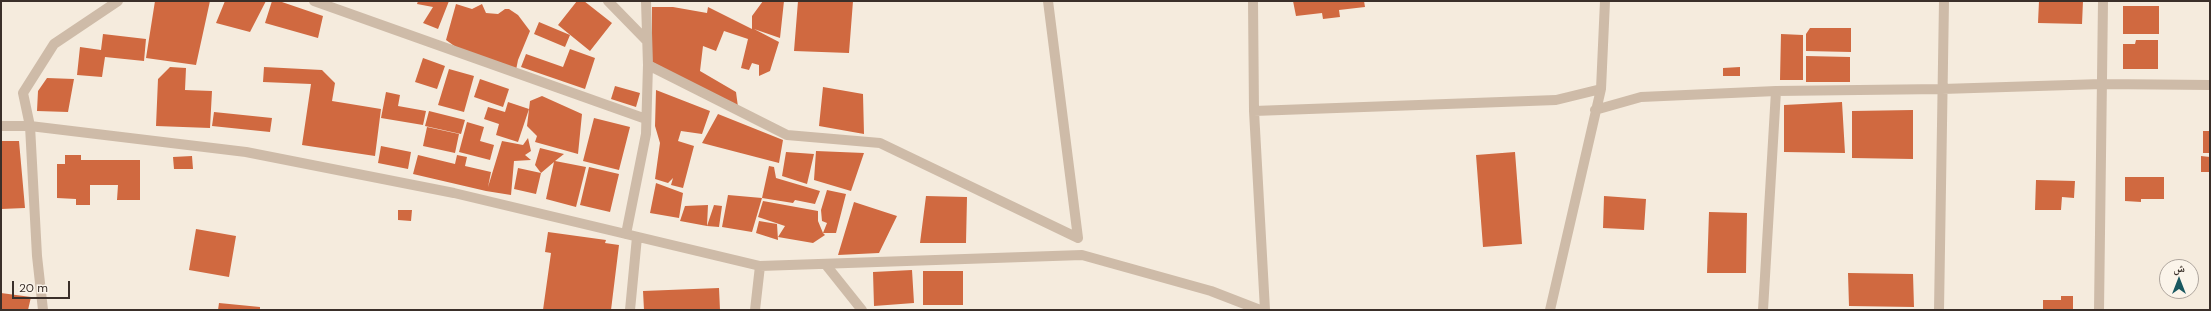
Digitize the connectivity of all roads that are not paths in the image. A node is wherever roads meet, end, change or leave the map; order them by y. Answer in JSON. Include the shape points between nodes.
{"nodes":[{"id":1,"x":118,"y":1,"type":"edge"},
{"id":2,"x":314,"y":1,"type":"edge"},
{"id":3,"x":608,"y":1,"type":"edge"},
{"id":4,"x":646,"y":1,"type":"edge"},
{"id":5,"x":1048,"y":1,"type":"edge"},
{"id":6,"x":1253,"y":1,"type":"edge"},
{"id":7,"x":1605,"y":1,"type":"edge"},
{"id":8,"x":1944,"y":1,"type":"edge"},
{"id":9,"x":2103,"y":1,"type":"edge"},
{"id":10,"x":647,"y":41,"type":"junction"},
{"id":11,"x":648,"y":65,"type":"junction"},
{"id":12,"x":2102,"y":84,"type":"junction"},
{"id":13,"x":2210,"y":85,"type":"edge"},
{"id":14,"x":1601,"y":89,"type":"junction"},
{"id":15,"x":1942,"y":89,"type":"junction"},
{"id":16,"x":1776,"y":91,"type":"junction"},
{"id":17,"x":1595,"y":110,"type":"junction"},
{"id":18,"x":1254,"y":111,"type":"junction"},
{"id":19,"x":646,"y":119,"type":"junction"},
{"id":20,"x":1,"y":126,"type":"edge"},
{"id":21,"x":30,"y":126,"type":"junction"},
{"id":22,"x":626,"y":234,"type":"junction"},
{"id":23,"x":637,"y":237,"type":"junction"},
{"id":24,"x":1078,"y":238,"type":"junction"},
{"id":25,"x":1082,"y":254,"type":"junction"},
{"id":26,"x":826,"y":265,"type":"junction"},
{"id":27,"x":760,"y":266,"type":"junction"},
{"id":28,"x":43,"y":310,"type":"edge"},
{"id":29,"x":630,"y":310,"type":"edge"},
{"id":30,"x":755,"y":310,"type":"edge"},
{"id":31,"x":862,"y":310,"type":"edge"},
{"id":32,"x":1260,"y":310,"type":"edge"},
{"id":33,"x":1265,"y":310,"type":"edge"},
{"id":34,"x":1550,"y":310,"type":"edge"},
{"id":35,"x":1763,"y":310,"type":"edge"},
{"id":36,"x":1939,"y":310,"type":"edge"},
{"id":37,"x":2099,"y":310,"type":"edge"}],
"edges":[{"from":1,"to":21,"type":"street","via":[[54,44],[23,93]]},
{"from":2,"to":19,"type":"street"},
{"from":3,"to":10,"type":"street"},
{"from":4,"to":10,"type":"street"},
{"from":5,"to":24,"type":"street"},
{"from":6,"to":18,"type":"street"},
{"from":7,"to":14,"type":"street"},
{"from":8,"to":15,"type":"street"},
{"from":9,"to":12,"type":"street"},
{"from":10,"to":11,"type":"street"},
{"from":11,"to":19,"type":"street"},
{"from":11,"to":24,"type":"street","via":[[786,135],[880,143]]},
{"from":12,"to":13,"type":"street"},
{"from":12,"to":15,"type":"street"},
{"from":12,"to":37,"type":"street"},
{"from":14,"to":17,"type":"street"},
{"from":14,"to":18,"type":"street","via":[[1556,100]]},
{"from":15,"to":16,"type":"street"},
{"from":15,"to":36,"type":"street"},
{"from":16,"to":17,"type":"street","via":[[1641,97]]},
{"from":16,"to":35,"type":"street"},
{"from":17,"to":34,"type":"street"},
{"from":18,"to":33,"type":"street"},
{"from":19,"to":22,"type":"street","via":[[646,134]]},
{"from":20,"to":21,"type":"street"},
{"from":21,"to":22,"type":"street","via":[[246,152],[454,193]]},
{"from":21,"to":28,"type":"street","via":[[37,256]]},
{"from":22,"to":23,"type":"street"},
{"from":23,"to":27,"type":"street"},
{"from":23,"to":29,"type":"street"},
{"from":24,"to":25,"type":"street"},
{"from":25,"to":26,"type":"street"},
{"from":25,"to":32,"type":"street","via":[[1210,292]]},
{"from":26,"to":27,"type":"street"},
{"from":26,"to":31,"type":"street"},
{"from":27,"to":30,"type":"street"}]}
